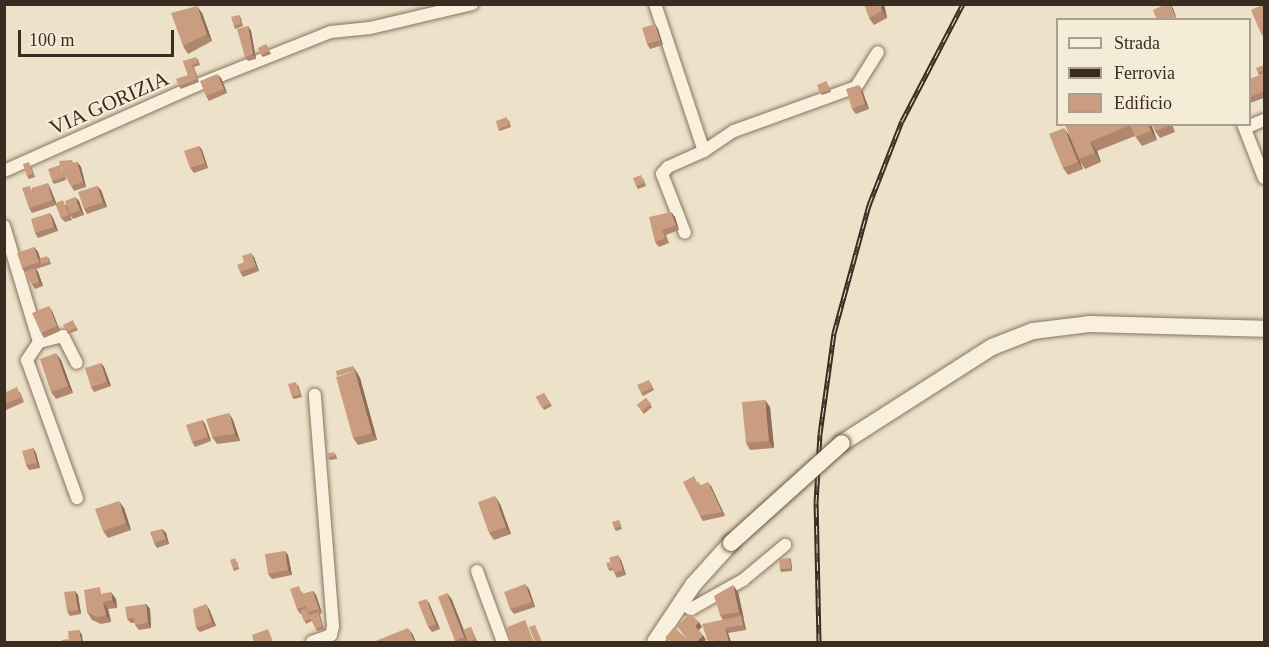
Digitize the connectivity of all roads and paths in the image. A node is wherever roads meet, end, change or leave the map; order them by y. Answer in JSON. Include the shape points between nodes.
{"nodes":[{"id":1,"x":472,"y":4,"type":"edge"},
{"id":2,"x":655,"y":4,"type":"edge"},
{"id":3,"x":878,"y":52,"type":"dead end"},
{"id":4,"x":1244,"y":126,"type":"edge"},
{"id":5,"x":704,"y":151,"type":"junction"},
{"id":6,"x":4,"y":171,"type":"edge"},
{"id":7,"x":1264,"y":178,"type":"edge"},
{"id":8,"x":4,"y":226,"type":"edge"},
{"id":9,"x":685,"y":233,"type":"dead end"},
{"id":10,"x":1264,"y":329,"type":"edge"},
{"id":11,"x":39,"y":342,"type":"junction"},
{"id":12,"x":77,"y":363,"type":"dead end"},
{"id":13,"x":315,"y":395,"type":"dead end"},
{"id":14,"x":77,"y":498,"type":"dead end"},
{"id":15,"x":785,"y":545,"type":"dead end"},
{"id":16,"x":477,"y":571,"type":"dead end"},
{"id":17,"x":681,"y":603,"type":"junction"},
{"id":18,"x":312,"y":642,"type":"edge"},
{"id":19,"x":502,"y":642,"type":"edge"},
{"id":20,"x":655,"y":642,"type":"edge"}],
"edges":[{"from":1,"to":6,"type":"street","name":"VIA GORIZIA","via":[[370,28],[331,32]]},
{"from":2,"to":5,"type":"street"},
{"from":3,"to":5,"type":"street","via":[[856,87],[734,131]]},
{"from":4,"to":7,"type":"street"},
{"from":5,"to":9,"type":"street","via":[[668,167],[662,174]]},
{"from":8,"to":11,"type":"street"},
{"from":10,"to":17,"type":"street","bridge":true,"via":[[1089,324],[1033,331],[992,347],[842,443],[731,543]]},
{"from":11,"to":12,"type":"street","via":[[63,336]]},
{"from":11,"to":14,"type":"street","via":[[27,360]]},
{"from":13,"to":18,"type":"street","via":[[333,626],[331,635]]},
{"from":15,"to":17,"type":"street","via":[[743,580],[691,609]]},
{"from":16,"to":19,"type":"street"},
{"from":17,"to":20,"type":"street"}]}
